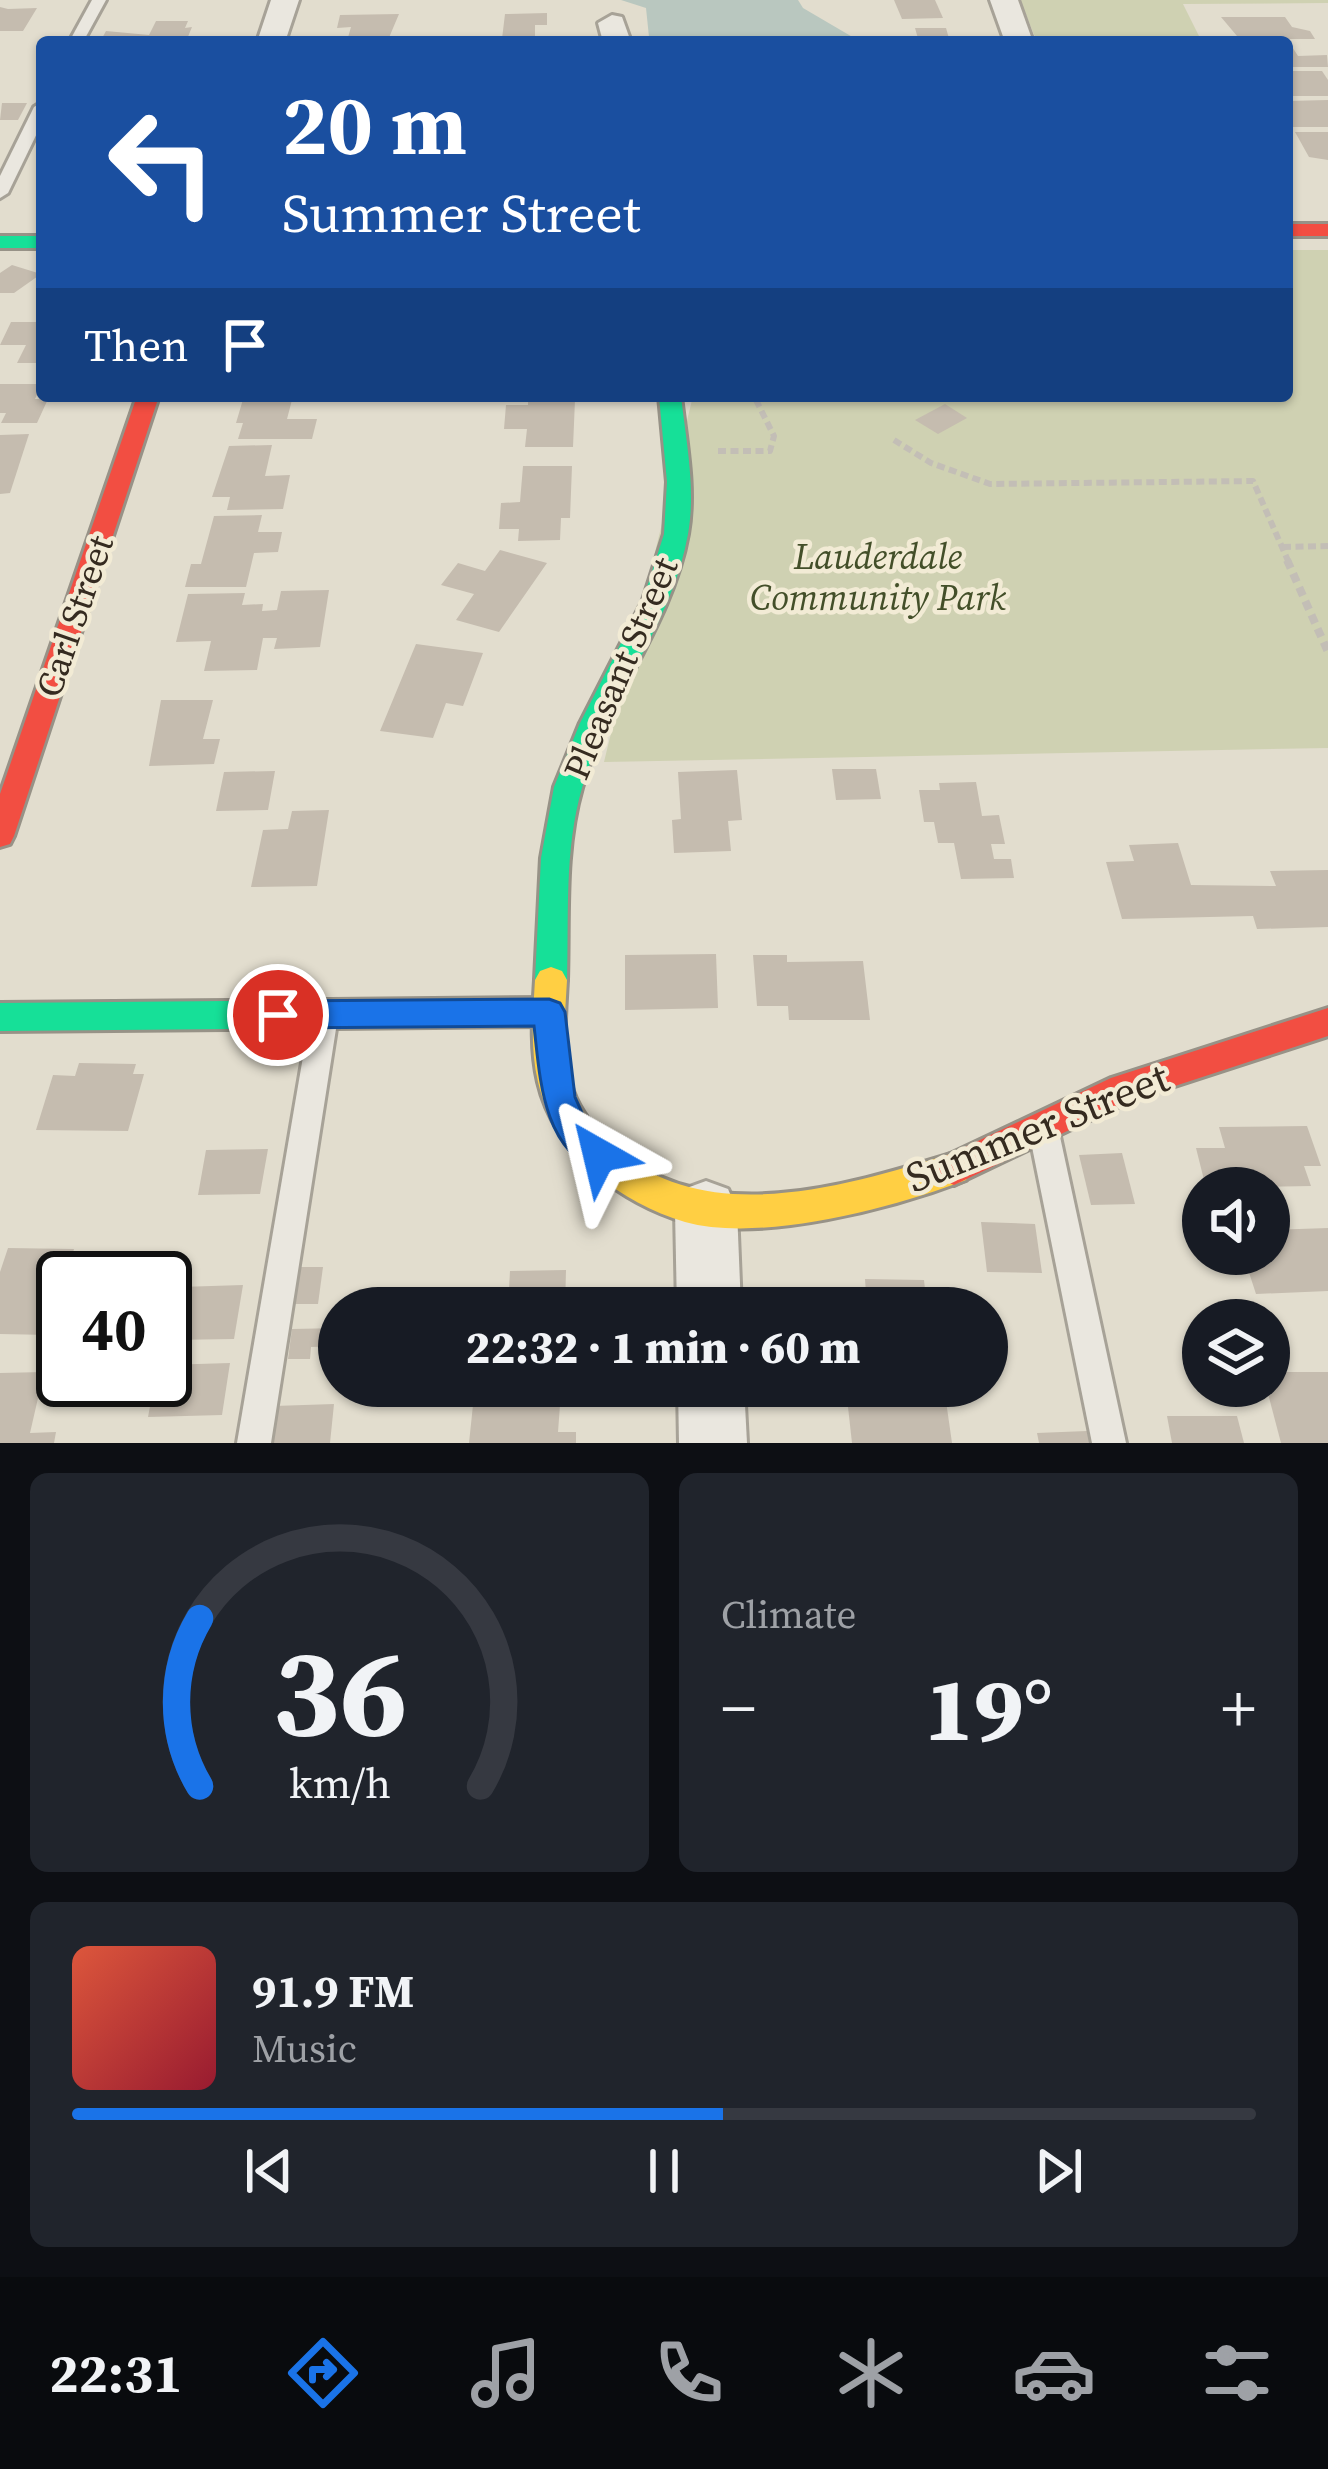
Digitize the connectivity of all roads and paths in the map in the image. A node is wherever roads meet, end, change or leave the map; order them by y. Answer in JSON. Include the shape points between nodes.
{"nodes":[{"id":1,"x":99,"y":0,"type":"edge"},
{"id":2,"x":285,"y":0,"type":"edge"},
{"id":3,"x":1004,"y":0,"type":"edge"},
{"id":4,"x":79,"y":36,"type":"edge"},
{"id":5,"x":273,"y":36,"type":"edge"},
{"id":6,"x":1017,"y":36,"type":"edge"},
{"id":7,"x":36,"y":118,"type":"edge"},
{"id":8,"x":0,"y":193,"type":"edge"},
{"id":9,"x":1293,"y":230,"type":"edge"},
{"id":10,"x":1328,"y":230,"type":"edge"},
{"id":11,"x":0,"y":242,"type":"edge"},
{"id":12,"x":36,"y":242,"type":"edge"},
{"id":13,"x":146,"y":402,"type":"edge"},
{"id":14,"x":670,"y":402,"type":"edge"},
{"id":15,"x":757,"y":402,"type":"edge"},
{"id":16,"x":894,"y":440,"type":"dead end"},
{"id":17,"x":673,"y":451,"type":"junction"},
{"id":18,"x":1328,"y":546,"type":"edge"},
{"id":19,"x":1282,"y":547,"type":"junction"},
{"id":20,"x":1328,"y":652,"type":"edge"},
{"id":21,"x":0,"y":836,"type":"edge"},
{"id":22,"x":549,"y":1012,"type":"junction"},
{"id":23,"x":324,"y":1014,"type":"junction"},
{"id":24,"x":0,"y":1017,"type":"edge"},
{"id":25,"x":1328,"y":1022,"type":"edge"},
{"id":26,"x":1044,"y":1130,"type":"junction"},
{"id":27,"x":706,"y":1210,"type":"junction"},
{"id":28,"x":708,"y":1287,"type":"edge"},
{"id":29,"x":711,"y":1407,"type":"edge"},
{"id":30,"x":254,"y":1443,"type":"edge"},
{"id":31,"x":712,"y":1443,"type":"edge"},
{"id":32,"x":1109,"y":1443,"type":"edge"}],
"edges":[{"from":1,"to":4,"type":"lane"},
{"from":2,"to":5,"type":"street"},
{"from":3,"to":6,"type":"street"},
{"from":7,"to":8,"type":"lane"},
{"from":9,"to":10,"type":"street"},
{"from":11,"to":12,"type":"street"},
{"from":13,"to":21,"type":"street","name":"Carl Street"},
{"from":14,"to":17,"type":"street","name":"Pleasant Street"},
{"from":15,"to":17,"type":"path","via":[[774,436],[770,451]]},
{"from":16,"to":19,"type":"path","via":[[990,484],[1253,481]]},
{"from":17,"to":22,"type":"street","name":"Pleasant Street","via":[[676,531],[659,590],[567,790]]},
{"from":18,"to":19,"type":"path"},
{"from":19,"to":20,"type":"path"},
{"from":22,"to":23,"type":"street"},
{"from":22,"to":27,"type":"street","name":"Summer Street","via":[[558,1097],[572,1128],[628,1175]]},
{"from":23,"to":24,"type":"street"},
{"from":23,"to":30,"type":"lane"},
{"from":25,"to":26,"type":"street","name":"Summer Street","via":[[1172,1070]]},
{"from":26,"to":27,"type":"street","name":"Summer Street","via":[[877,1191]]},
{"from":26,"to":32,"type":"lane"},
{"from":27,"to":28,"type":"street"},
{"from":29,"to":31,"type":"street"}]}
